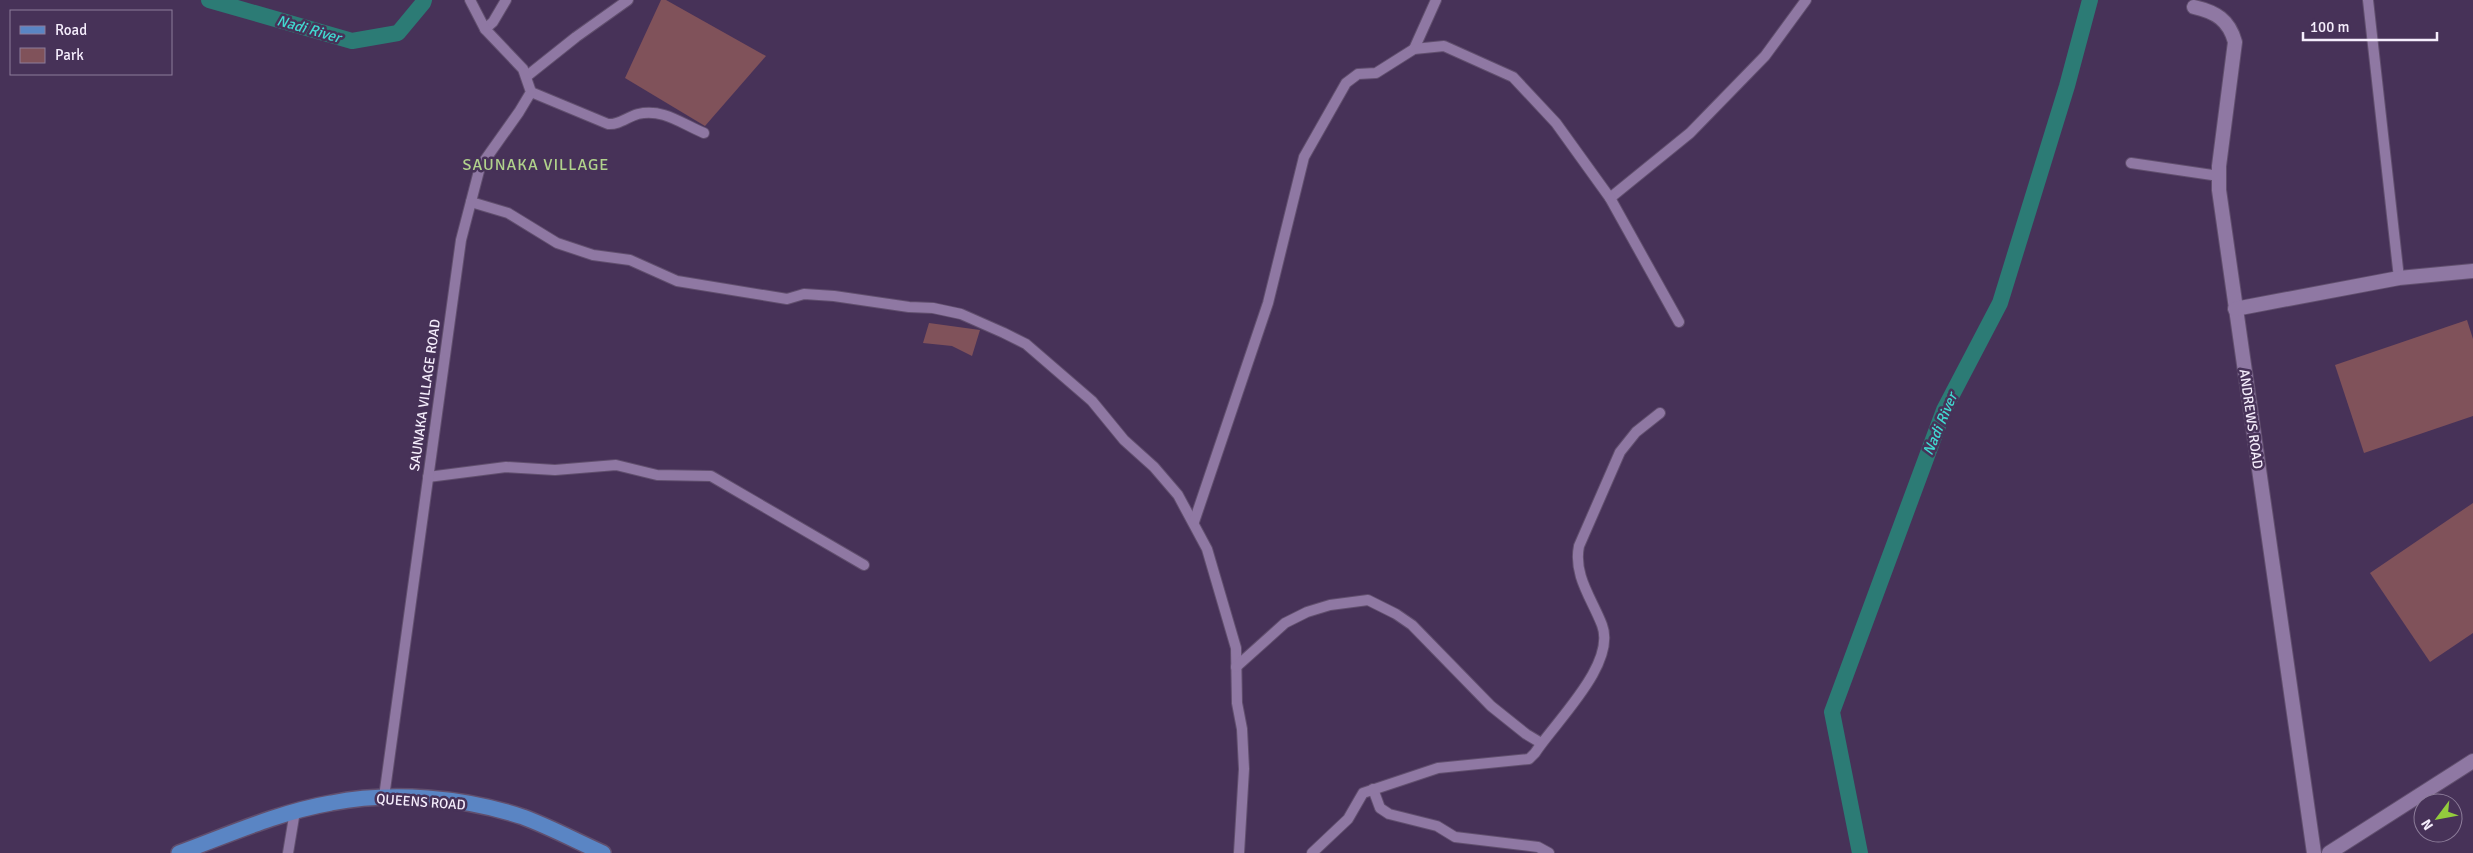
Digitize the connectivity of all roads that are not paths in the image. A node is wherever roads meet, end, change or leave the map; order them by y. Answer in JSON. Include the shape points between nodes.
{"nodes":[{"id":1,"x":470,"y":0,"type":"edge"},
{"id":2,"x":506,"y":0,"type":"edge"},
{"id":3,"x":628,"y":0,"type":"edge"},
{"id":4,"x":1436,"y":0,"type":"edge"},
{"id":5,"x":1806,"y":0,"type":"edge"},
{"id":6,"x":2368,"y":0,"type":"edge"},
{"id":7,"x":2194,"y":7,"type":"dead end"},
{"id":8,"x":485,"y":29,"type":"junction"},
{"id":9,"x":1414,"y":50,"type":"junction"},
{"id":10,"x":527,"y":76,"type":"junction"},
{"id":11,"x":531,"y":92,"type":"junction"},
{"id":12,"x":704,"y":134,"type":"dead end"},
{"id":13,"x":2131,"y":163,"type":"dead end"},
{"id":14,"x":2219,"y":176,"type":"junction"},
{"id":15,"x":1610,"y":198,"type":"junction"},
{"id":16,"x":471,"y":202,"type":"junction"},
{"id":17,"x":2473,"y":271,"type":"edge"},
{"id":18,"x":2399,"y":278,"type":"junction"},
{"id":19,"x":2235,"y":309,"type":"junction"},
{"id":20,"x":1679,"y":322,"type":"dead end"},
{"id":21,"x":1660,"y":413,"type":"dead end"},
{"id":22,"x":428,"y":476,"type":"junction"},
{"id":23,"x":1194,"y":522,"type":"junction"},
{"id":24,"x":864,"y":565,"type":"dead end"},
{"id":25,"x":1236,"y":667,"type":"junction"},
{"id":26,"x":1541,"y":743,"type":"junction"},
{"id":27,"x":2473,"y":761,"type":"edge"},
{"id":28,"x":1373,"y":789,"type":"junction"},
{"id":29,"x":384,"y":797,"type":"junction"},
{"id":30,"x":295,"y":811,"type":"junction"},
{"id":31,"x":179,"y":853,"type":"edge"},
{"id":32,"x":288,"y":853,"type":"edge"},
{"id":33,"x":603,"y":853,"type":"edge"},
{"id":34,"x":1239,"y":853,"type":"edge"},
{"id":35,"x":1312,"y":853,"type":"edge"},
{"id":36,"x":1549,"y":853,"type":"edge"},
{"id":37,"x":2314,"y":853,"type":"edge"},
{"id":38,"x":2329,"y":853,"type":"edge"}],
"edges":[{"from":1,"to":8,"type":"street"},
{"from":2,"to":8,"type":"street"},
{"from":3,"to":10,"type":"street"},
{"from":4,"to":9,"type":"street"},
{"from":5,"to":15,"type":"street","via":[[1764,56],[1690,133]]},
{"from":6,"to":18,"type":"street"},
{"from":7,"to":14,"type":"main road","name":"ANDREWS ROAD","via":[[2217,15],[2227,23],[2235,42]]},
{"from":8,"to":10,"type":"street"},
{"from":9,"to":15,"type":"street","via":[[1444,46],[1512,77],[1556,123]]},
{"from":9,"to":23,"type":"street","via":[[1376,73],[1358,74],[1346,83],[1304,157],[1268,303]]},
{"from":10,"to":11,"type":"street"},
{"from":11,"to":12,"type":"street","via":[[608,124],[619,123],[638,114],[658,113]]},
{"from":11,"to":16,"type":"street","name":"SAUNAKA VILLAGE ROAD","via":[[480,167]]},
{"from":13,"to":14,"type":"street"},
{"from":14,"to":19,"type":"main road","name":"ANDREWS ROAD"},
{"from":15,"to":20,"type":"street"},
{"from":16,"to":22,"type":"street","name":"SAUNAKA VILLAGE ROAD","via":[[460,240]]},
{"from":16,"to":23,"type":"street","via":[[508,213],[557,243],[593,255],[630,260],[677,281],[787,299],[804,294],[834,296],[961,314],[1026,344],[1092,401],[1124,440],[1178,495]]},
{"from":17,"to":18,"type":"main road"},
{"from":18,"to":19,"type":"main road"},
{"from":19,"to":37,"type":"main road","name":"ANDREWS ROAD"},
{"from":21,"to":26,"type":"street","via":[[1636,432],[1620,452],[1579,546],[1579,572],[1603,626],[1603,651],[1594,672]]},
{"from":22,"to":24,"type":"street","via":[[506,467],[555,470],[616,465],[657,475],[711,476]]},
{"from":22,"to":29,"type":"street","name":"SAUNAKA VILLAGE ROAD"},
{"from":23,"to":25,"type":"street","via":[[1207,549],[1226,609],[1236,648]]},
{"from":25,"to":26,"type":"street","via":[[1285,623],[1330,604],[1368,600],[1412,625],[1491,706]]},
{"from":25,"to":34,"type":"street","via":[[1244,769]]},
{"from":26,"to":28,"type":"street","via":[[1529,759],[1438,768]]},
{"from":27,"to":38,"type":"main road"},
{"from":28,"to":35,"type":"street","via":[[1364,793],[1348,819]]},
{"from":28,"to":36,"type":"street","via":[[1380,808],[1389,814],[1437,826],[1455,837],[1538,847]]},
{"from":29,"to":30,"type":"main road","name":"QUEENS ROAD","via":[[331,802]]},
{"from":29,"to":33,"type":"main road","name":"QUEENS ROAD","via":[[481,806],[523,817]]},
{"from":30,"to":31,"type":"main road","name":"QUEENS ROAD"},
{"from":30,"to":32,"type":"street"}]}
